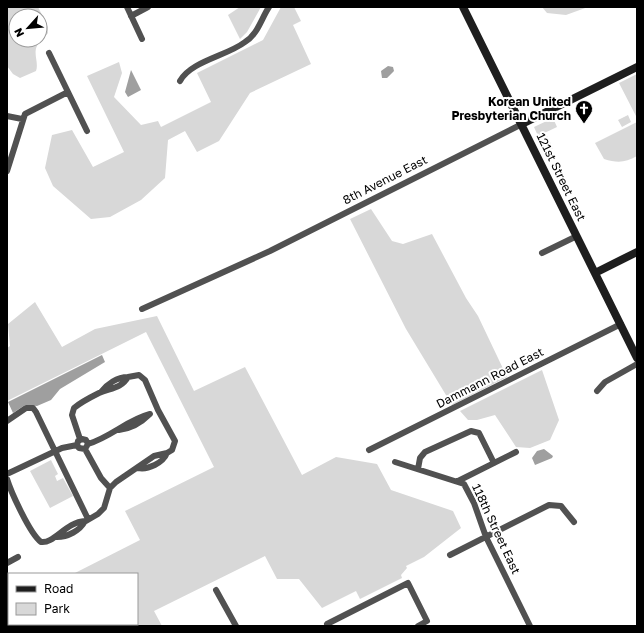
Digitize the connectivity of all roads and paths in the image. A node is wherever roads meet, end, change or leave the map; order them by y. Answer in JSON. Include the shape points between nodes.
{"nodes":[{"id":1,"x":127,"y":7,"type":"edge"},
{"id":2,"x":148,"y":7,"type":"edge"},
{"id":3,"x":269,"y":7,"type":"edge"},
{"id":4,"x":463,"y":7,"type":"edge"},
{"id":5,"x":131,"y":16,"type":"junction"},
{"id":6,"x":142,"y":39,"type":"dead end"},
{"id":7,"x":49,"y":52,"type":"dead end"},
{"id":8,"x":637,"y":67,"type":"edge"},
{"id":9,"x":180,"y":81,"type":"dead end"},
{"id":10,"x":68,"y":92,"type":"junction"},
{"id":11,"x":7,"y":116,"type":"edge"},
{"id":12,"x":22,"y":119,"type":"junction"},
{"id":13,"x":522,"y":124,"type":"junction"},
{"id":14,"x":87,"y":131,"type":"dead end"},
{"id":15,"x":7,"y":171,"type":"edge"},
{"id":16,"x":577,"y":236,"type":"junction"},
{"id":17,"x":637,"y":252,"type":"edge"},
{"id":18,"x":542,"y":253,"type":"dead end"},
{"id":19,"x":595,"y":273,"type":"junction"},
{"id":20,"x":142,"y":309,"type":"dead end"},
{"id":21,"x":621,"y":324,"type":"junction"},
{"id":22,"x":637,"y":358,"type":"edge"},
{"id":23,"x":637,"y":364,"type":"edge"},
{"id":24,"x":597,"y":391,"type":"dead end"},
{"id":25,"x":158,"y":410,"type":"junction"},
{"id":26,"x":7,"y":421,"type":"edge"},
{"id":27,"x":78,"y":442,"type":"junction"},
{"id":28,"x":86,"y":447,"type":"junction"},
{"id":29,"x":369,"y":450,"type":"dead end"},
{"id":30,"x":54,"y":452,"type":"junction"},
{"id":31,"x":516,"y":452,"type":"dead end"},
{"id":32,"x":395,"y":462,"type":"dead end"},
{"id":33,"x":494,"y":463,"type":"junction"},
{"id":34,"x":418,"y":469,"type":"junction"},
{"id":35,"x":8,"y":475,"type":"edge"},
{"id":36,"x":458,"y":481,"type":"junction"},
{"id":37,"x":110,"y":488,"type":"junction"},
{"id":38,"x":87,"y":520,"type":"junction"},
{"id":39,"x":574,"y":522,"type":"dead end"},
{"id":40,"x":486,"y":537,"type":"junction"},
{"id":41,"x":450,"y":555,"type":"dead end"},
{"id":42,"x":18,"y":557,"type":"dead end"},
{"id":43,"x":7,"y":563,"type":"edge"},
{"id":44,"x":216,"y":590,"type":"dead end"},
{"id":45,"x":328,"y":625,"type":"edge"},
{"id":46,"x":236,"y":626,"type":"edge"},
{"id":47,"x":418,"y":626,"type":"edge"},
{"id":48,"x":530,"y":626,"type":"edge"}],
"edges":[{"from":1,"to":5,"type":"street"},
{"from":2,"to":5,"type":"street"},
{"from":3,"to":9,"type":"street","via":[[251,38],[238,47],[189,70]]},
{"from":4,"to":13,"type":"street","name":"121st Street East"},
{"from":5,"to":6,"type":"street"},
{"from":7,"to":10,"type":"street"},
{"from":8,"to":13,"type":"street","name":"8th Avenue East"},
{"from":10,"to":12,"type":"street","via":[[28,112]]},
{"from":10,"to":14,"type":"street"},
{"from":11,"to":12,"type":"street"},
{"from":12,"to":15,"type":"street"},
{"from":13,"to":16,"type":"street","name":"121st Street East"},
{"from":13,"to":20,"type":"street","name":"8th Avenue East","via":[[269,252]]},
{"from":16,"to":18,"type":"street"},
{"from":16,"to":19,"type":"street","name":"121st Street East"},
{"from":17,"to":19,"type":"street"},
{"from":19,"to":21,"type":"street","name":"121st Street East"},
{"from":21,"to":22,"type":"street","name":"121st Street East"},
{"from":21,"to":29,"type":"street","name":"Dammann Road East"},
{"from":23,"to":24,"type":"street","via":[[605,382]]},
{"from":25,"to":27,"type":"street","via":[[145,380],[137,375],[116,380],[74,408],[72,415]]},
{"from":25,"to":28,"type":"street","via":[[137,425],[119,430]]},
{"from":25,"to":37,"type":"street","via":[[175,441],[174,447],[153,465],[138,468],[120,478]]},
{"from":26,"to":30,"type":"street","via":[[26,408],[33,408]]},
{"from":27,"to":28,"type":"street","via":[[81,450]]},
{"from":27,"to":28,"type":"street","via":[[84,439]]},
{"from":27,"to":30,"type":"street"},
{"from":28,"to":37,"type":"street","via":[[101,478]]},
{"from":30,"to":35,"type":"street"},
{"from":30,"to":38,"type":"street"},
{"from":31,"to":33,"type":"street"},
{"from":32,"to":34,"type":"street","name":"118th Street East"},
{"from":33,"to":34,"type":"street","via":[[479,433],[472,431],[425,452],[420,458]]},
{"from":33,"to":36,"type":"street"},
{"from":34,"to":36,"type":"street","name":"118th Street East"},
{"from":35,"to":38,"type":"street","via":[[18,506],[39,540],[46,542],[71,534]]},
{"from":36,"to":40,"type":"street","name":"118th Street East","via":[[466,486]]},
{"from":37,"to":38,"type":"street","via":[[104,508]]},
{"from":39,"to":40,"type":"street","via":[[561,506],[553,504]]},
{"from":40,"to":41,"type":"street"},
{"from":40,"to":48,"type":"street","name":"118th Street East"},
{"from":42,"to":43,"type":"street"},
{"from":44,"to":46,"type":"street"},
{"from":45,"to":47,"type":"street","via":[[408,582],[427,621]]}]}
